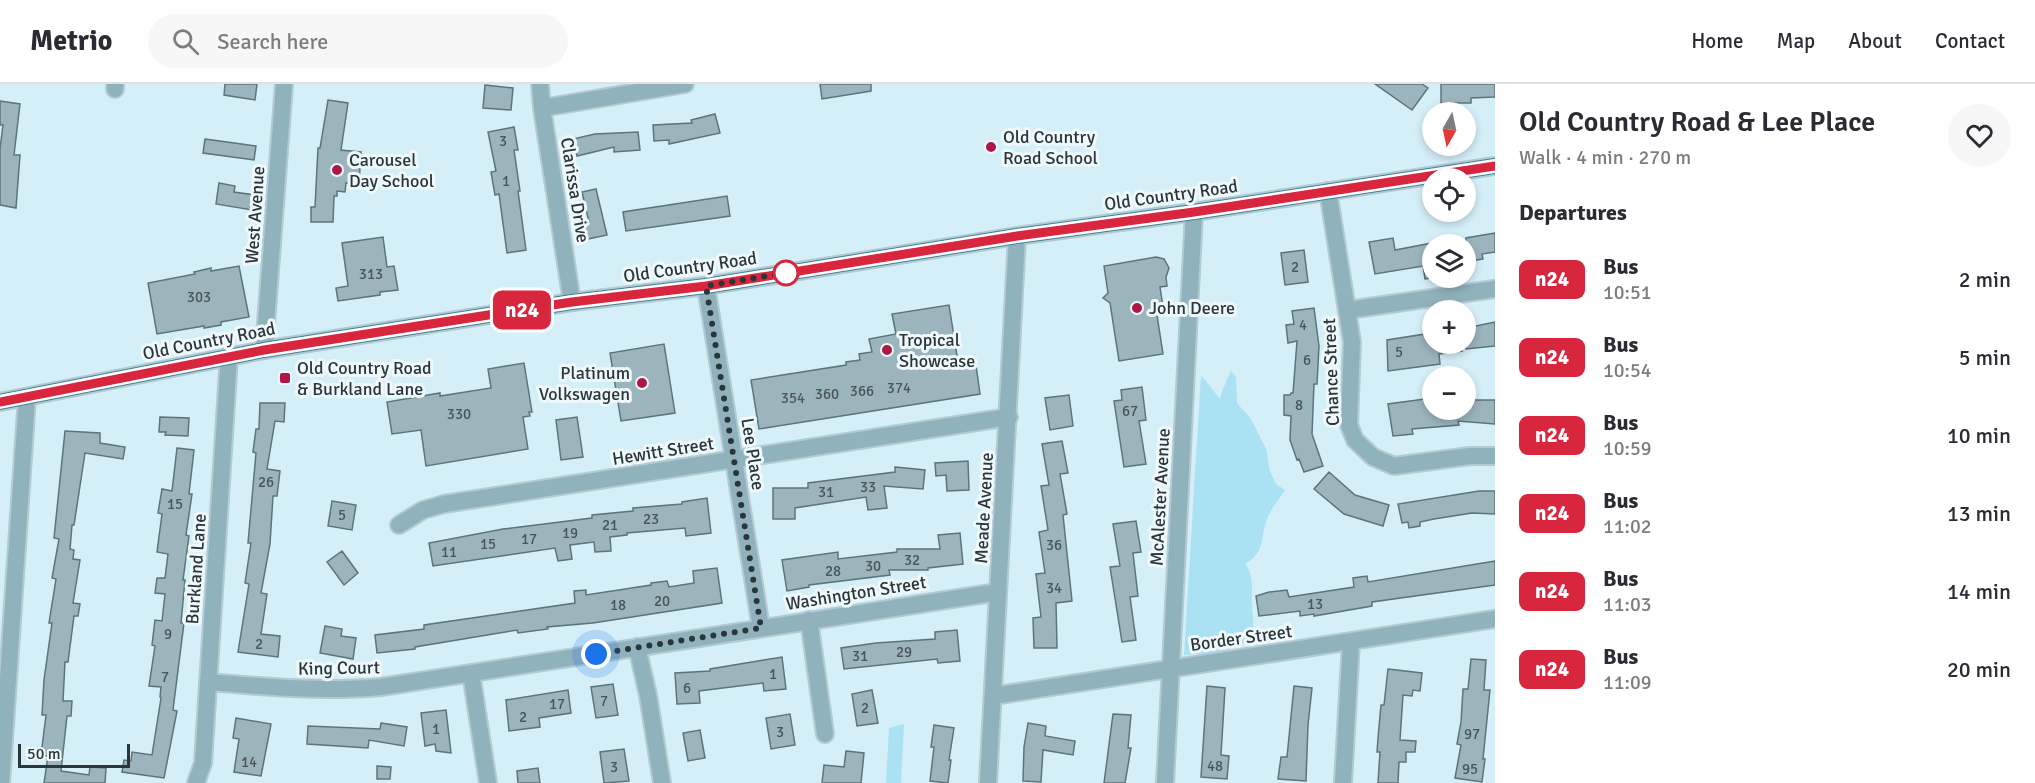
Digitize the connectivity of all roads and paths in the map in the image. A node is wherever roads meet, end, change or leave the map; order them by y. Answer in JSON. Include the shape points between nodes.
{"nodes":[{"id":1,"x":284,"y":84,"type":"edge"},
{"id":2,"x":540,"y":84,"type":"edge"},
{"id":3,"x":685,"y":84,"type":"edge"},
{"id":4,"x":542,"y":108,"type":"junction"},
{"id":5,"x":1495,"y":166,"type":"edge"},
{"id":6,"x":1328,"y":191,"type":"junction"},
{"id":7,"x":1194,"y":212,"type":"junction"},
{"id":8,"x":1017,"y":236,"type":"junction"},
{"id":9,"x":706,"y":286,"type":"junction"},
{"id":10,"x":1495,"y":289,"type":"edge"},
{"id":11,"x":572,"y":302,"type":"junction"},
{"id":12,"x":1348,"y":310,"type":"junction"},
{"id":13,"x":264,"y":350,"type":"junction"},
{"id":14,"x":229,"y":356,"type":"junction"},
{"id":15,"x":27,"y":397,"type":"junction"},
{"id":16,"x":0,"y":402,"type":"edge"},
{"id":17,"x":1009,"y":417,"type":"junction"},
{"id":18,"x":1495,"y":456,"type":"edge"},
{"id":19,"x":734,"y":460,"type":"junction"},
{"id":20,"x":399,"y":525,"type":"dead end"},
{"id":21,"x":998,"y":592,"type":"junction"},
{"id":22,"x":1495,"y":619,"type":"edge"},
{"id":23,"x":809,"y":620,"type":"junction"},
{"id":24,"x":761,"y":628,"type":"junction"},
{"id":25,"x":1351,"y":642,"type":"junction"},
{"id":26,"x":638,"y":647,"type":"junction"},
{"id":27,"x":1172,"y":668,"type":"junction"},
{"id":28,"x":471,"y":673,"type":"junction"},
{"id":29,"x":208,"y":682,"type":"junction"},
{"id":30,"x":993,"y":696,"type":"junction"},
{"id":31,"x":825,"y":734,"type":"dead end"},
{"id":32,"x":1,"y":783,"type":"edge"},
{"id":33,"x":196,"y":783,"type":"edge"},
{"id":34,"x":488,"y":783,"type":"edge"},
{"id":35,"x":662,"y":783,"type":"edge"},
{"id":36,"x":988,"y":783,"type":"edge"},
{"id":37,"x":1165,"y":783,"type":"edge"},
{"id":38,"x":1343,"y":783,"type":"edge"}],
"edges":[{"from":1,"to":13,"type":"street","name":"West Avenue"},
{"from":2,"to":4,"type":"street","name":"Clarissa Drive"},
{"from":3,"to":4,"type":"street"},
{"from":4,"to":11,"type":"street","name":"Clarissa Drive"},
{"from":5,"to":6,"type":"main road","name":"Old Country Road"},
{"from":6,"to":7,"type":"main road","name":"Old Country Road"},
{"from":6,"to":12,"type":"street","name":"Chance Street"},
{"from":7,"to":8,"type":"main road","name":"Old Country Road"},
{"from":7,"to":27,"type":"street","name":"McAlester Avenue"},
{"from":8,"to":9,"type":"main road","name":"Old Country Road"},
{"from":8,"to":17,"type":"street","name":"Meade Avenue"},
{"from":9,"to":11,"type":"main road","name":"Old Country Road"},
{"from":9,"to":19,"type":"street","name":"Lee Place"},
{"from":10,"to":12,"type":"street"},
{"from":11,"to":13,"type":"main road","name":"Old Country Road"},
{"from":12,"to":18,"type":"street","name":"Chance Street","via":[[1352,342],[1349,425],[1355,440],[1373,457],[1394,466]]},
{"from":13,"to":14,"type":"main road","name":"Old Country Road"},
{"from":14,"to":15,"type":"main road","name":"Old Country Road"},
{"from":14,"to":29,"type":"street","name":"Burkland Lane"},
{"from":15,"to":16,"type":"main road","name":"Old Country Road"},
{"from":15,"to":32,"type":"street"},
{"from":17,"to":19,"type":"street","name":"Hewitt Street"},
{"from":17,"to":21,"type":"street","name":"Meade Avenue"},
{"from":19,"to":20,"type":"street","name":"Hewitt Street","via":[[444,504],[423,510]]},
{"from":19,"to":24,"type":"street","name":"Lee Place"},
{"from":21,"to":23,"type":"street","name":"Washington Street"},
{"from":21,"to":30,"type":"street","name":"Meade Avenue"},
{"from":22,"to":25,"type":"street","name":"Border Street"},
{"from":23,"to":24,"type":"street","name":"Washington Street"},
{"from":23,"to":31,"type":"street"},
{"from":24,"to":26,"type":"street","name":"Washington Street"},
{"from":25,"to":27,"type":"street","name":"Border Street"},
{"from":25,"to":38,"type":"street"},
{"from":26,"to":28,"type":"street","name":"Washington Street"},
{"from":26,"to":35,"type":"street"},
{"from":27,"to":30,"type":"street","name":"Border Street"},
{"from":27,"to":37,"type":"street","name":"McAlester Avenue"},
{"from":28,"to":29,"type":"street","name":"King Court","via":[[348,690]]},
{"from":28,"to":34,"type":"street"},
{"from":29,"to":33,"type":"street","name":"Burkland Lane","via":[[203,763]]},
{"from":30,"to":36,"type":"street","name":"Meade Avenue"}]}
